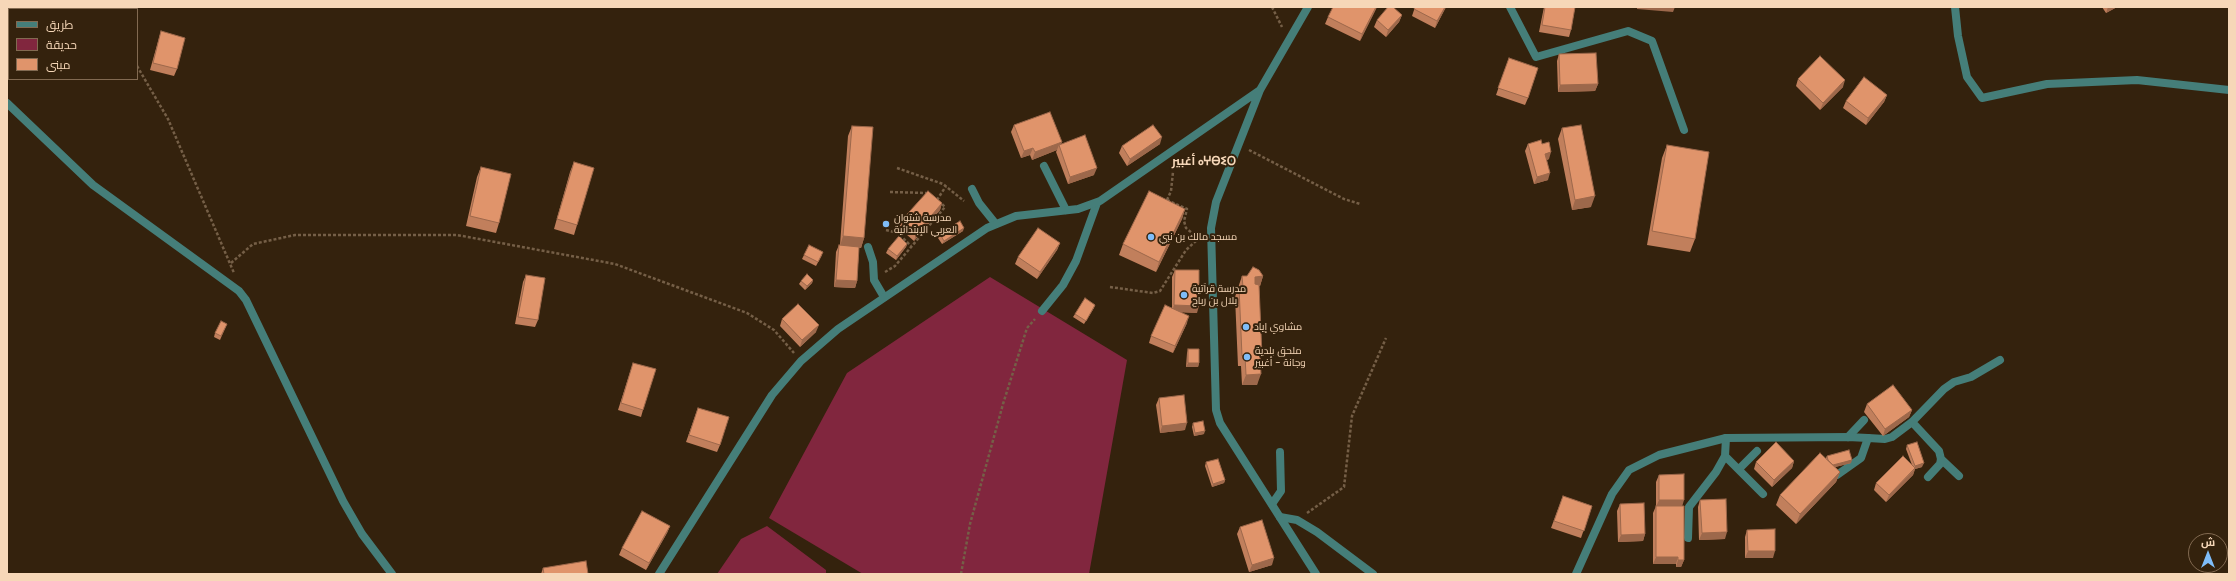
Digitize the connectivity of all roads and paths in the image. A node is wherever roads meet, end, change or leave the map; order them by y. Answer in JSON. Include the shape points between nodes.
{"nodes":[{"id":1,"x":1272,"y":7,"type":"edge"},
{"id":2,"x":1308,"y":7,"type":"edge"},
{"id":3,"x":1510,"y":7,"type":"edge"},
{"id":4,"x":1955,"y":7,"type":"edge"},
{"id":5,"x":1289,"y":40,"type":"junction"},
{"id":6,"x":138,"y":68,"type":"edge"},
{"id":7,"x":1260,"y":90,"type":"junction"},
{"id":8,"x":2229,"y":90,"type":"edge"},
{"id":9,"x":7,"y":103,"type":"edge"},
{"id":10,"x":1684,"y":130,"type":"dead end"},
{"id":11,"x":1238,"y":144,"type":"junction"},
{"id":12,"x":1044,"y":166,"type":"dead end"},
{"id":13,"x":897,"y":168,"type":"dead end"},
{"id":14,"x":1173,"y":172,"type":"dead end"},
{"id":15,"x":946,"y":186,"type":"junction"},
{"id":16,"x":972,"y":189,"type":"dead end"},
{"id":17,"x":890,"y":192,"type":"dead end"},
{"id":18,"x":936,"y":199,"type":"junction"},
{"id":19,"x":966,"y":203,"type":"dead end"},
{"id":20,"x":1097,"y":203,"type":"junction"},
{"id":21,"x":1360,"y":204,"type":"dead end"},
{"id":22,"x":1066,"y":210,"type":"junction"},
{"id":23,"x":996,"y":223,"type":"junction"},
{"id":24,"x":886,"y":230,"type":"dead end"},
{"id":25,"x":1212,"y":237,"type":"junction"},
{"id":26,"x":1198,"y":239,"type":"junction"},
{"id":27,"x":912,"y":246,"type":"junction"},
{"id":28,"x":868,"y":247,"type":"dead end"},
{"id":29,"x":231,"y":263,"type":"junction"},
{"id":30,"x":874,"y":280,"type":"junction"},
{"id":31,"x":1110,"y":287,"type":"dead end"},
{"id":32,"x":239,"y":290,"type":"junction"},
{"id":33,"x":884,"y":297,"type":"junction"},
{"id":34,"x":1042,"y":311,"type":"joint"},
{"id":35,"x":1386,"y":338,"type":"dead end"},
{"id":36,"x":2000,"y":360,"type":"dead end"},
{"id":37,"x":801,"y":361,"type":"junction"},
{"id":38,"x":1864,"y":420,"type":"dead end"},
{"id":39,"x":1912,"y":422,"type":"junction"},
{"id":40,"x":1848,"y":437,"type":"junction"},
{"id":41,"x":1726,"y":438,"type":"junction"},
{"id":42,"x":1868,"y":438,"type":"junction"},
{"id":43,"x":1757,"y":451,"type":"dead end"},
{"id":44,"x":1280,"y":452,"type":"dead end"},
{"id":45,"x":1725,"y":456,"type":"junction"},
{"id":46,"x":1941,"y":459,"type":"junction"},
{"id":47,"x":1739,"y":469,"type":"junction"},
{"id":48,"x":1837,"y":475,"type":"edge"},
{"id":49,"x":1959,"y":476,"type":"dead end"},
{"id":50,"x":1928,"y":477,"type":"dead end"},
{"id":51,"x":1763,"y":494,"type":"dead end"},
{"id":52,"x":1272,"y":504,"type":"junction"},
{"id":53,"x":1280,"y":517,"type":"junction"},
{"id":54,"x":1297,"y":520,"type":"junction"},
{"id":55,"x":1688,"y":538,"type":"dead end"},
{"id":56,"x":392,"y":574,"type":"edge"},
{"id":57,"x":659,"y":574,"type":"edge"},
{"id":58,"x":961,"y":574,"type":"edge"},
{"id":59,"x":1316,"y":574,"type":"edge"},
{"id":60,"x":1374,"y":574,"type":"edge"},
{"id":61,"x":1576,"y":574,"type":"edge"}],
"edges":[{"from":1,"to":5,"type":"path"},
{"from":2,"to":5,"type":"street"},
{"from":3,"to":10,"type":"street","via":[[1536,57],[1628,31],[1652,41]]},
{"from":4,"to":8,"type":"street","via":[[1967,77],[1982,98],[2047,84],[2137,80]]},
{"from":5,"to":7,"type":"street"},
{"from":6,"to":29,"type":"path","via":[[168,119]]},
{"from":7,"to":11,"type":"street"},
{"from":7,"to":20,"type":"street"},
{"from":9,"to":32,"type":"street","via":[[93,185]]},
{"from":11,"to":21,"type":"path","via":[[1344,199]]},
{"from":11,"to":25,"type":"street","via":[[1216,202]]},
{"from":12,"to":22,"type":"street"},
{"from":13,"to":15,"type":"path"},
{"from":14,"to":26,"type":"path","via":[[1173,181],[1166,201],[1187,209],[1184,221],[1186,228]]},
{"from":15,"to":18,"type":"path"},
{"from":15,"to":19,"type":"path"},
{"from":16,"to":23,"type":"street","via":[[979,203]]},
{"from":17,"to":18,"type":"path","via":[[927,192]]},
{"from":18,"to":27,"type":"path","via":[[945,207]]},
{"from":20,"to":22,"type":"street"},
{"from":20,"to":34,"type":"street","via":[[1076,261],[1063,285]]},
{"from":22,"to":23,"type":"street","via":[[1016,216]]},
{"from":23,"to":33,"type":"street","via":[[974,235]]},
{"from":24,"to":27,"type":"path","via":[[898,233]]},
{"from":25,"to":26,"type":"path"},
{"from":25,"to":52,"type":"street","via":[[1216,410],[1220,423]]},
{"from":26,"to":31,"type":"path","via":[[1186,250],[1160,291],[1153,293]]},
{"from":27,"to":30,"type":"path","via":[[895,266]]},
{"from":28,"to":30,"type":"street","via":[[873,262]]},
{"from":29,"to":32,"type":"path"},
{"from":29,"to":37,"type":"path","via":[[253,244],[295,235],[457,235],[615,264],[747,313],[774,330]]},
{"from":30,"to":33,"type":"street"},
{"from":32,"to":56,"type":"street","via":[[342,501],[362,534]]},
{"from":33,"to":37,"type":"street","via":[[838,329]]},
{"from":34,"to":58,"type":"path","via":[[1027,328],[1003,404],[970,524]]},
{"from":35,"to":54,"type":"path","via":[[1352,416],[1344,487]]},
{"from":36,"to":39,"type":"street","via":[[1944,389]]},
{"from":37,"to":57,"type":"street","via":[[772,395]]},
{"from":38,"to":40,"type":"street"},
{"from":39,"to":42,"type":"street","via":[[1892,437]]},
{"from":39,"to":46,"type":"street","via":[[1938,451]]},
{"from":40,"to":41,"type":"street"},
{"from":40,"to":42,"type":"street"},
{"from":41,"to":45,"type":"street"},
{"from":41,"to":61,"type":"street","via":[[1659,455],[1629,470],[1604,507]]},
{"from":42,"to":48,"type":"street","via":[[1861,458]]},
{"from":43,"to":47,"type":"street"},
{"from":44,"to":52,"type":"street","via":[[1281,491]]},
{"from":45,"to":47,"type":"street"},
{"from":45,"to":55,"type":"street","via":[[1689,508]]},
{"from":46,"to":49,"type":"street"},
{"from":46,"to":50,"type":"street","via":[[1940,464]]},
{"from":47,"to":51,"type":"street"},
{"from":52,"to":53,"type":"street"},
{"from":53,"to":54,"type":"street"},
{"from":53,"to":59,"type":"street"},
{"from":54,"to":60,"type":"street"}]}
